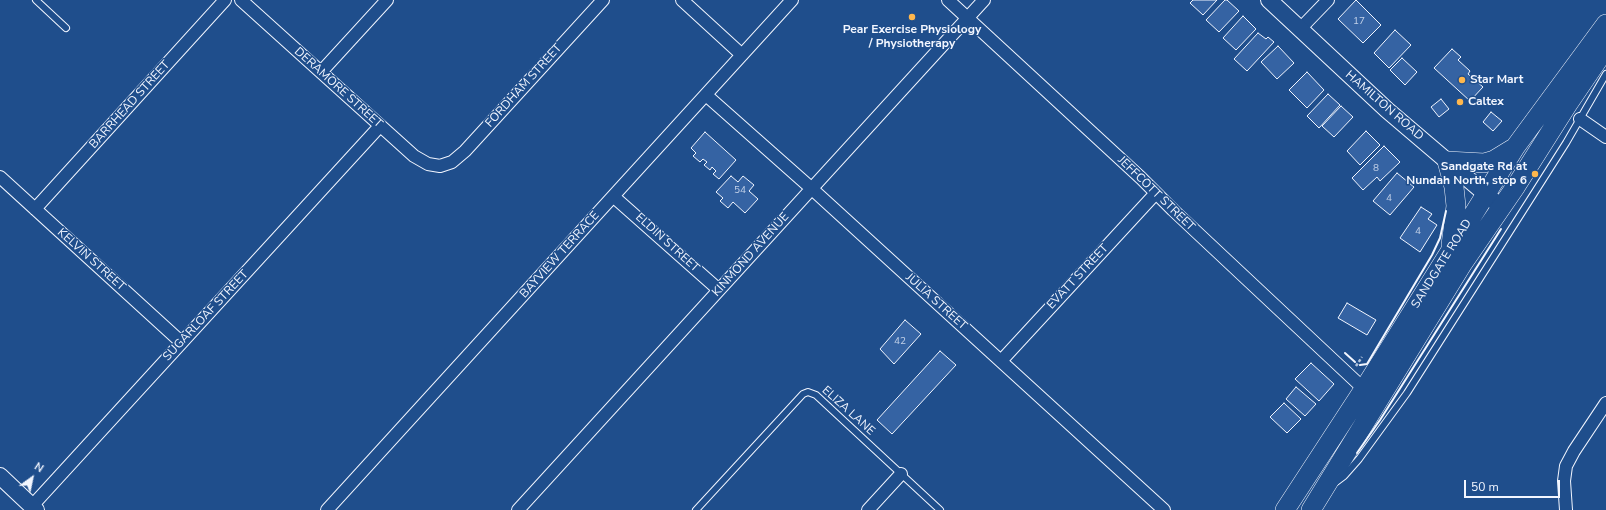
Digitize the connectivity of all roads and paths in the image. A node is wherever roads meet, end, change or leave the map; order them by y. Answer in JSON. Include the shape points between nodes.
{"nodes":[{"id":1,"x":36,"y":0,"type":"edge"},
{"id":2,"x":225,"y":0,"type":"edge"},
{"id":3,"x":242,"y":0,"type":"edge"},
{"id":4,"x":387,"y":0,"type":"edge"},
{"id":5,"x":603,"y":0,"type":"edge"},
{"id":6,"x":682,"y":0,"type":"edge"},
{"id":7,"x":792,"y":0,"type":"edge"},
{"id":8,"x":948,"y":0,"type":"edge"},
{"id":9,"x":984,"y":0,"type":"edge"},
{"id":10,"x":1269,"y":0,"type":"edge"},
{"id":11,"x":1328,"y":0,"type":"edge"},
{"id":12,"x":967,"y":18,"type":"junction"},
{"id":13,"x":1606,"y":24,"type":"edge"},
{"id":14,"x":66,"y":28,"type":"dead end"},
{"id":15,"x":1300,"y":29,"type":"junction"},
{"id":16,"x":1606,"y":48,"type":"edge"},
{"id":17,"x":742,"y":56,"type":"junction"},
{"id":18,"x":320,"y":72,"type":"junction"},
{"id":19,"x":1606,"y":74,"type":"edge"},
{"id":20,"x":706,"y":95,"type":"junction"},
{"id":21,"x":1580,"y":119,"type":"junction"},
{"id":22,"x":380,"y":126,"type":"junction"},
{"id":23,"x":1606,"y":137,"type":"edge"},
{"id":24,"x":1516,"y":146,"type":"junction"},
{"id":25,"x":1447,"y":161,"type":"junction"},
{"id":26,"x":440,"y":166,"type":"joint"},
{"id":27,"x":0,"y":177,"type":"edge"},
{"id":28,"x":811,"y":188,"type":"junction"},
{"id":29,"x":1156,"y":193,"type":"junction"},
{"id":30,"x":1486,"y":194,"type":"junction"},
{"id":31,"x":614,"y":196,"type":"junction"},
{"id":32,"x":1501,"y":207,"type":"junction"},
{"id":33,"x":35,"y":209,"type":"junction"},
{"id":34,"x":1450,"y":251,"type":"junction"},
{"id":35,"x":719,"y":290,"type":"junction"},
{"id":36,"x":182,"y":342,"type":"junction"},
{"id":37,"x":1362,"y":357,"type":"dead end"},
{"id":38,"x":1001,"y":361,"type":"junction"},
{"id":39,"x":1356,"y":366,"type":"dead end"},
{"id":40,"x":1364,"y":389,"type":"junction"},
{"id":41,"x":1606,"y":403,"type":"edge"},
{"id":42,"x":901,"y":474,"type":"junction"},
{"id":43,"x":0,"y":476,"type":"edge"},
{"id":44,"x":1324,"y":489,"type":"junction"},
{"id":45,"x":34,"y":508,"type":"edge"},
{"id":46,"x":327,"y":510,"type":"edge"},
{"id":47,"x":518,"y":510,"type":"edge"},
{"id":48,"x":696,"y":510,"type":"edge"},
{"id":49,"x":868,"y":510,"type":"edge"},
{"id":50,"x":940,"y":510,"type":"edge"},
{"id":51,"x":1164,"y":510,"type":"edge"},
{"id":52,"x":1285,"y":510,"type":"edge"},
{"id":53,"x":1311,"y":510,"type":"edge"},
{"id":54,"x":1566,"y":510,"type":"edge"}],
"edges":[{"from":1,"to":14,"type":"lane"},
{"from":2,"to":33,"type":"street","name":"BARRHEAD STREET"},
{"from":3,"to":18,"type":"street","name":"DERAMORE STREET"},
{"from":4,"to":18,"type":"street"},
{"from":5,"to":26,"type":"street","name":"FORDHAM STREET","via":[[465,151],[452,162]]},
{"from":6,"to":17,"type":"street"},
{"from":7,"to":17,"type":"street","name":"BAYVIEW TERRACE"},
{"from":8,"to":12,"type":"street","name":"JEFFCOTT STREET"},
{"from":9,"to":12,"type":"street","name":"KINMOND AVENUE"},
{"from":10,"to":15,"type":"main road","name":"HAMILTON ROAD"},
{"from":11,"to":15,"type":"street"},
{"from":12,"to":28,"type":"street","name":"KINMOND AVENUE"},
{"from":12,"to":29,"type":"street","name":"JEFFCOTT STREET"},
{"from":13,"to":24,"type":"highway","name":"SANDGATE ROAD"},
{"from":15,"to":25,"type":"main road","name":"HAMILTON ROAD","via":[[1387,110]]},
{"from":16,"to":32,"type":"highway","name":"SANDGATE ROAD"},
{"from":17,"to":20,"type":"street","name":"BAYVIEW TERRACE"},
{"from":18,"to":22,"type":"street","name":"DERAMORE STREET"},
{"from":19,"to":21,"type":"lane","name":"SANDGATE ROAD"},
{"from":20,"to":28,"type":"street","name":"JULIA STREET"},
{"from":20,"to":31,"type":"street","name":"BAYVIEW TERRACE"},
{"from":21,"to":23,"type":"street"},
{"from":21,"to":44,"type":"lane","name":"SANDGATE ROAD","via":[[1407,393],[1356,464],[1344,476]]},
{"from":22,"to":26,"type":"street","name":"DERAMORE STREET","via":[[420,161]]},
{"from":22,"to":36,"type":"street","name":"SUGARLOAF STREET"},
{"from":24,"to":25,"type":"highway","via":[[1494,160],[1484,163]]},
{"from":24,"to":30,"type":"highway","name":"SANDGATE ROAD"},
{"from":25,"to":30,"type":"main road","name":"HAMILTON ROAD"},
{"from":25,"to":34,"type":"highway","via":[[1456,206]]},
{"from":27,"to":33,"type":"street","name":"KELVIN STREET"},
{"from":28,"to":35,"type":"street","name":"KINMOND AVENUE"},
{"from":28,"to":38,"type":"street","name":"JULIA STREET"},
{"from":29,"to":38,"type":"street","name":"EVATT STREET"},
{"from":29,"to":40,"type":"street","name":"JEFFCOTT STREET"},
{"from":30,"to":32,"type":"main road","name":"HAMILTON ROAD"},
{"from":30,"to":34,"type":"highway","name":"SANDGATE ROAD"},
{"from":31,"to":35,"type":"street","name":"ELDIN STREET"},
{"from":31,"to":46,"type":"street","name":"BAYVIEW TERRACE"},
{"from":32,"to":44,"type":"highway","name":"SANDGATE ROAD","via":[[1463,262]]},
{"from":33,"to":36,"type":"street","name":"KELVIN STREET"},
{"from":34,"to":40,"type":"highway","name":"SANDGATE ROAD"},
{"from":35,"to":47,"type":"street","name":"KINMOND AVENUE"},
{"from":36,"to":45,"type":"street","name":"SUGARLOAF STREET"},
{"from":37,"to":39,"type":"path"},
{"from":38,"to":51,"type":"street","name":"JULIA STREET"},
{"from":40,"to":52,"type":"highway","name":"SANDGATE ROAD"},
{"from":41,"to":54,"type":"street","via":[[1566,466]]},
{"from":42,"to":48,"type":"lane","name":"ELIZA LANE","via":[[816,395],[808,392],[803,394]]},
{"from":42,"to":49,"type":"street"},
{"from":42,"to":50,"type":"lane","name":"ELIZA LANE"},
{"from":43,"to":45,"type":"main road"},
{"from":44,"to":53,"type":"highway","name":"SANDGATE ROAD"}]}
